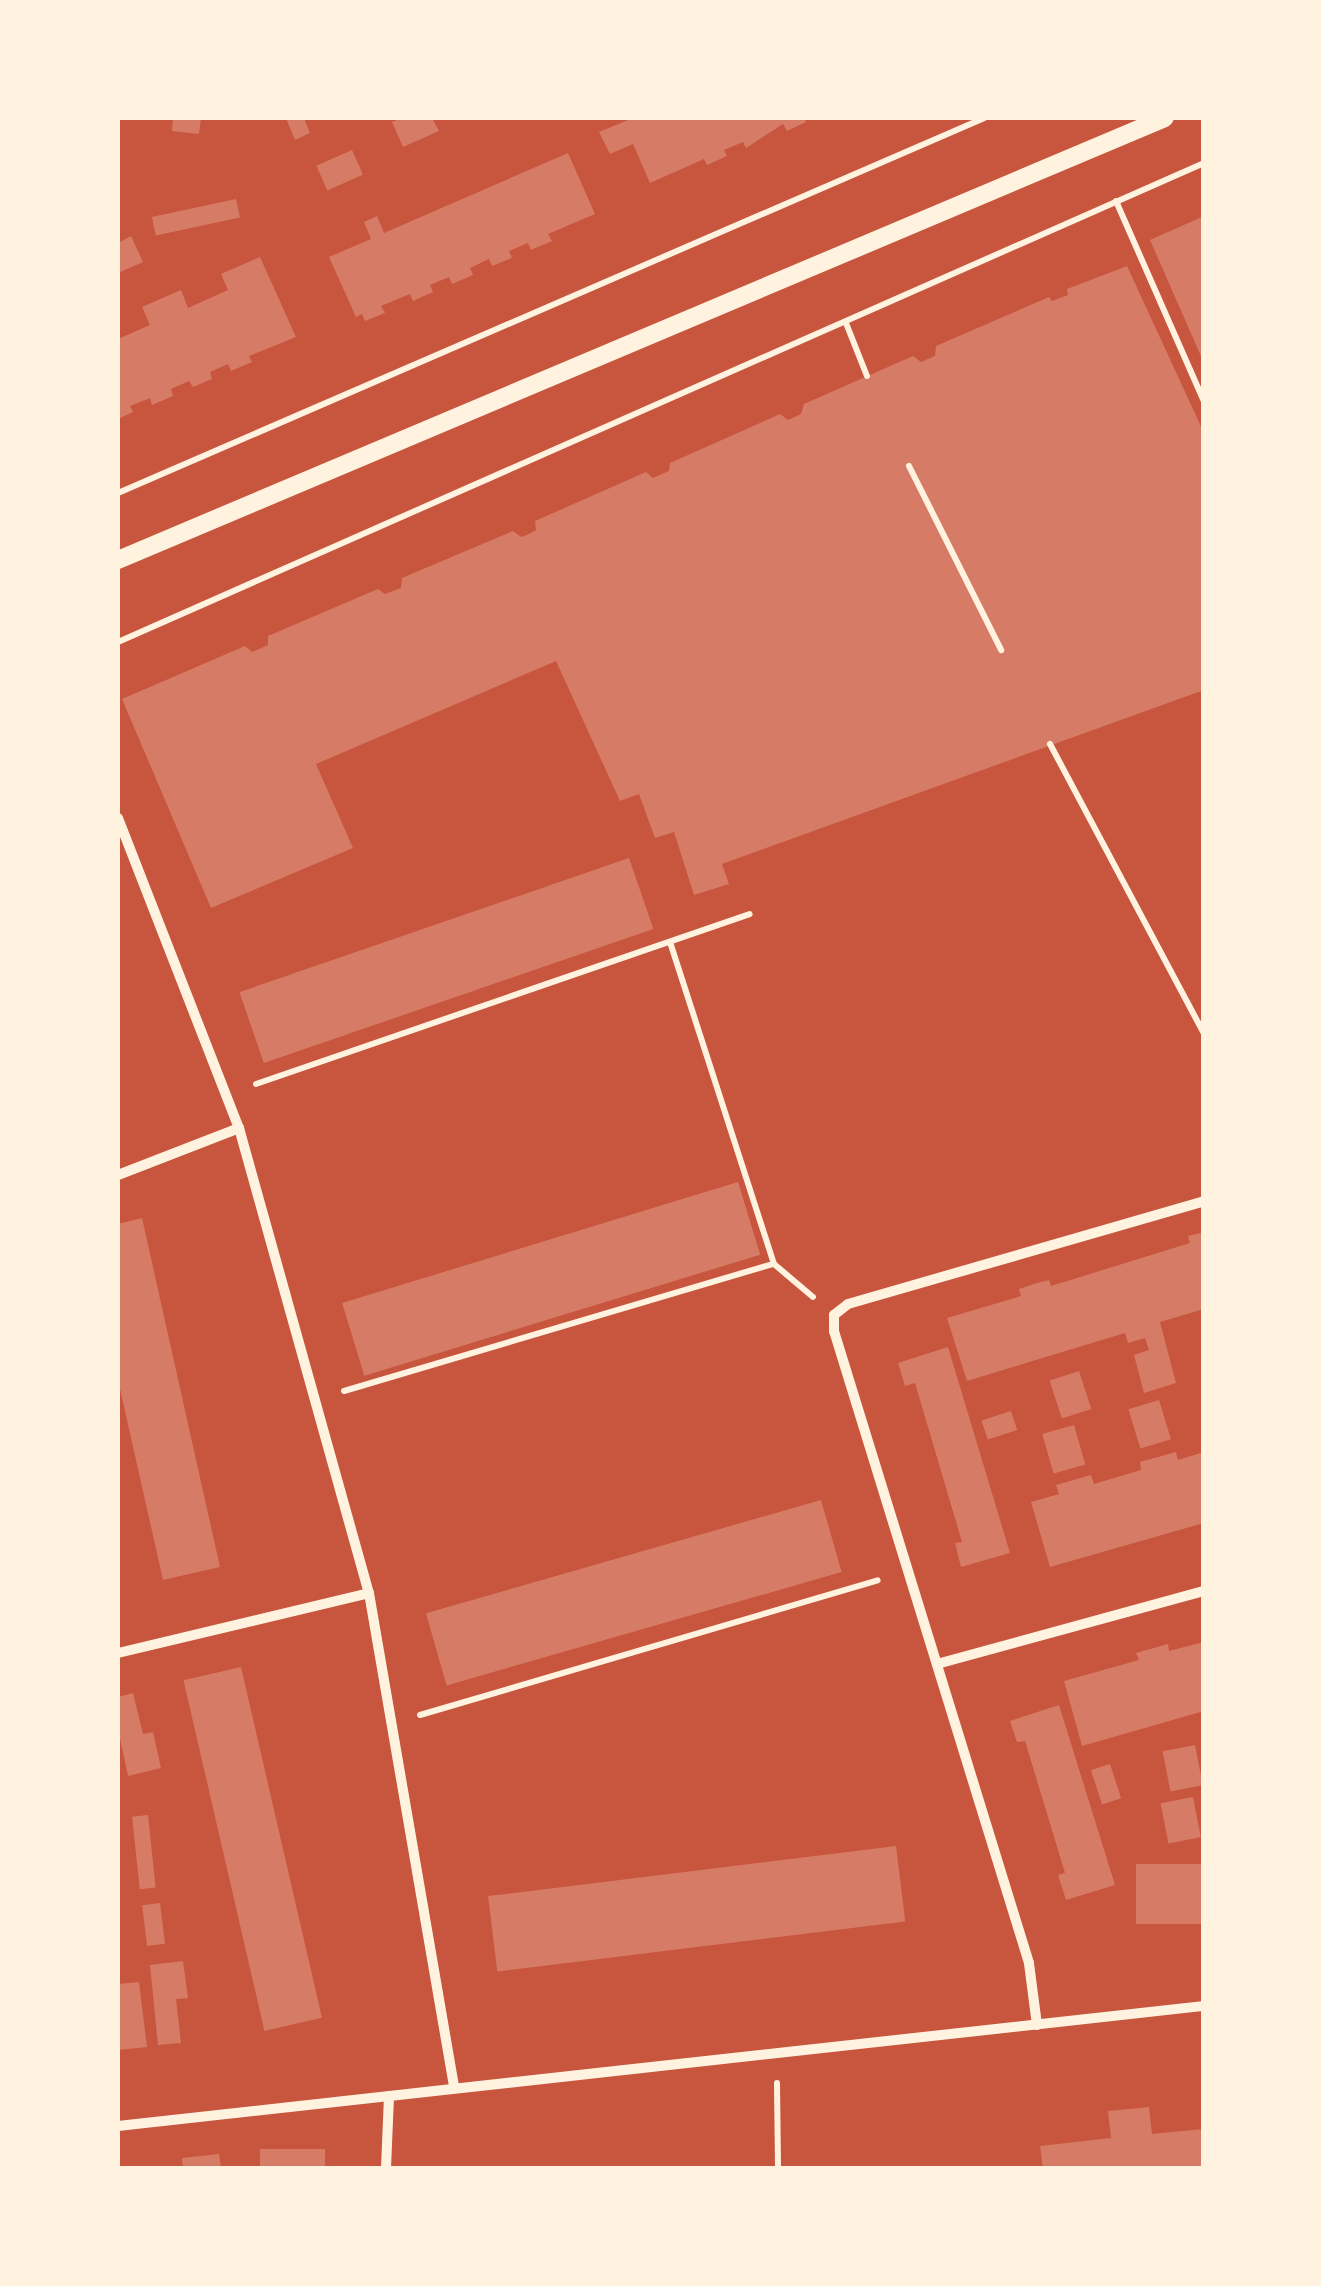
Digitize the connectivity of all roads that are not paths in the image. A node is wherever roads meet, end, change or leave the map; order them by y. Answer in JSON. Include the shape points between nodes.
{"nodes":[{"id":1,"x":1165,"y":118,"type":"edge"},
{"id":2,"x":118,"y":560,"type":"edge"},
{"id":3,"x":118,"y":818,"type":"edge"},
{"id":4,"x":239,"y":1128,"type":"junction"},
{"id":5,"x":118,"y":1175,"type":"edge"},
{"id":6,"x":1204,"y":1202,"type":"edge"},
{"id":7,"x":1204,"y":1591,"type":"edge"},
{"id":8,"x":369,"y":1593,"type":"junction"},
{"id":9,"x":118,"y":1653,"type":"edge"},
{"id":10,"x":937,"y":1664,"type":"junction"},
{"id":11,"x":1204,"y":2006,"type":"edge"},
{"id":12,"x":1038,"y":2025,"type":"junction"},
{"id":13,"x":454,"y":2086,"type":"junction"},
{"id":14,"x":389,"y":2096,"type":"junction"},
{"id":15,"x":118,"y":2126,"type":"edge"},
{"id":16,"x":386,"y":2168,"type":"edge"}],
"edges":[{"from":1,"to":2,"type":"street"},
{"from":3,"to":4,"type":"street"},
{"from":4,"to":5,"type":"street"},
{"from":4,"to":8,"type":"street"},
{"from":6,"to":10,"type":"street","via":[[848,1304],[834,1316]]},
{"from":7,"to":10,"type":"street"},
{"from":8,"to":9,"type":"street"},
{"from":8,"to":13,"type":"street"},
{"from":10,"to":12,"type":"street","via":[[1029,1963]]},
{"from":11,"to":12,"type":"street"},
{"from":12,"to":13,"type":"street"},
{"from":13,"to":14,"type":"street"},
{"from":14,"to":15,"type":"street"},
{"from":14,"to":16,"type":"street"}]}
